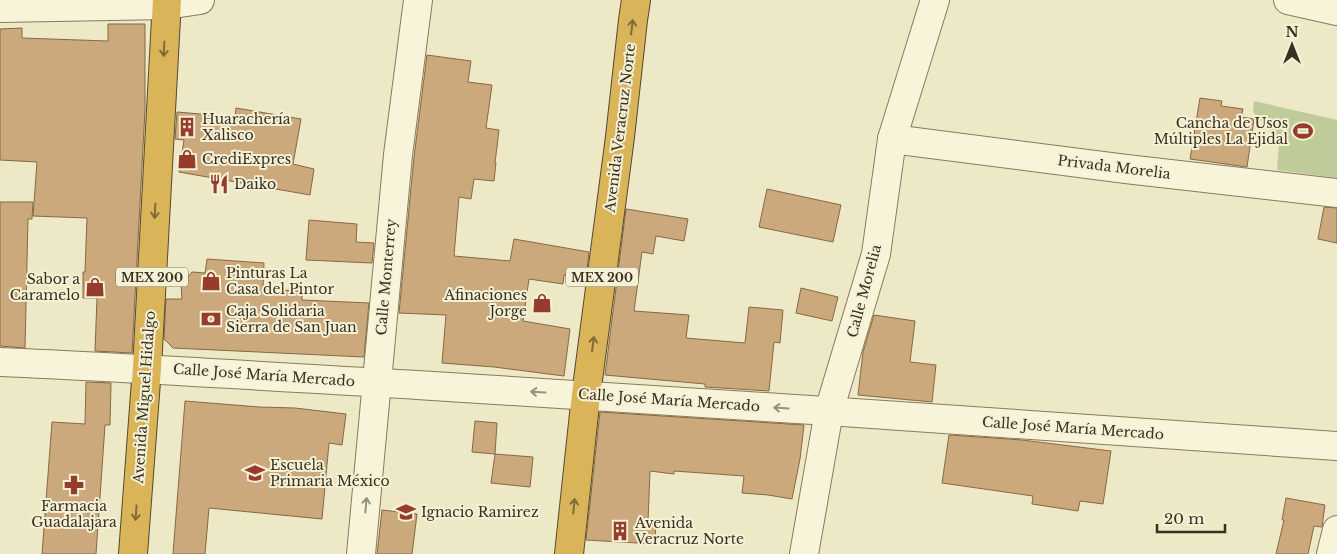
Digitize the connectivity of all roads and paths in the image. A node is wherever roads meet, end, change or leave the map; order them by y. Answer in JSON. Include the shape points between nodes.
{"nodes":[{"id":1,"x":200,"y":0,"type":"edge"},
{"id":2,"x":418,"y":0,"type":"edge"},
{"id":3,"x":636,"y":0,"type":"edge"},
{"id":4,"x":935,"y":0,"type":"edge"},
{"id":5,"x":1288,"y":0,"type":"edge"},
{"id":6,"x":167,"y":2,"type":"edge"},
{"id":7,"x":0,"y":8,"type":"edge"},
{"id":8,"x":1337,"y":11,"type":"edge"},
{"id":9,"x":892,"y":139,"type":"junction"},
{"id":10,"x":1337,"y":193,"type":"edge"},
{"id":11,"x":0,"y":362,"type":"edge"},
{"id":12,"x":147,"y":368,"type":"junction"},
{"id":13,"x":377,"y":382,"type":"junction"},
{"id":14,"x":586,"y":395,"type":"junction"},
{"id":15,"x":829,"y":411,"type":"junction"},
{"id":16,"x":1337,"y":446,"type":"edge"},
{"id":17,"x":1337,"y":530,"type":"edge"},
{"id":18,"x":133,"y":554,"type":"edge"},
{"id":19,"x":361,"y":554,"type":"edge"},
{"id":20,"x":569,"y":554,"type":"edge"},
{"id":21,"x":804,"y":554,"type":"edge"},
{"id":22,"x":1331,"y":554,"type":"edge"}],
"edges":[{"from":1,"to":6,"type":"street"},
{"from":2,"to":13,"type":"street","name":"Calle Monterrey","via":[[398,155]]},
{"from":14,"to":3,"type":"highway","name":"Avenida Veracruz Norte","number":"MEX 200","one_way":true},
{"from":4,"to":9,"type":"street","name":"Calle Morelia"},
{"from":5,"to":8,"type":"street"},
{"from":6,"to":7,"type":"street"},
{"from":6,"to":12,"type":"highway","name":"Avenida Miguel Hidalgo","number":"MEX 200","one_way":true},
{"from":9,"to":10,"type":"street","name":"Privada Morelia"},
{"from":9,"to":15,"type":"street","name":"Calle Morelia","via":[[876,254]]},
{"from":11,"to":12,"type":"street","name":"Calle José María Mercado"},
{"from":12,"to":13,"type":"street","name":"Calle José María Mercado"},
{"from":12,"to":18,"type":"highway","name":"Avenida Miguel Hidalgo","number":"MEX 200","one_way":true},
{"from":14,"to":13,"type":"street","name":"Calle José María Mercado","one_way":true},
{"from":19,"to":13,"type":"street","name":"Calle Monterrey","one_way":true},
{"from":15,"to":14,"type":"street","name":"Calle José María Mercado","one_way":true},
{"from":20,"to":14,"type":"highway","name":"Avenida Veracruz Norte","number":"MEX 200","one_way":true},
{"from":15,"to":16,"type":"street","name":"Calle José María Mercado"},
{"from":15,"to":21,"type":"street","name":"Calle Morelia"},
{"from":17,"to":22,"type":"street"}]}
